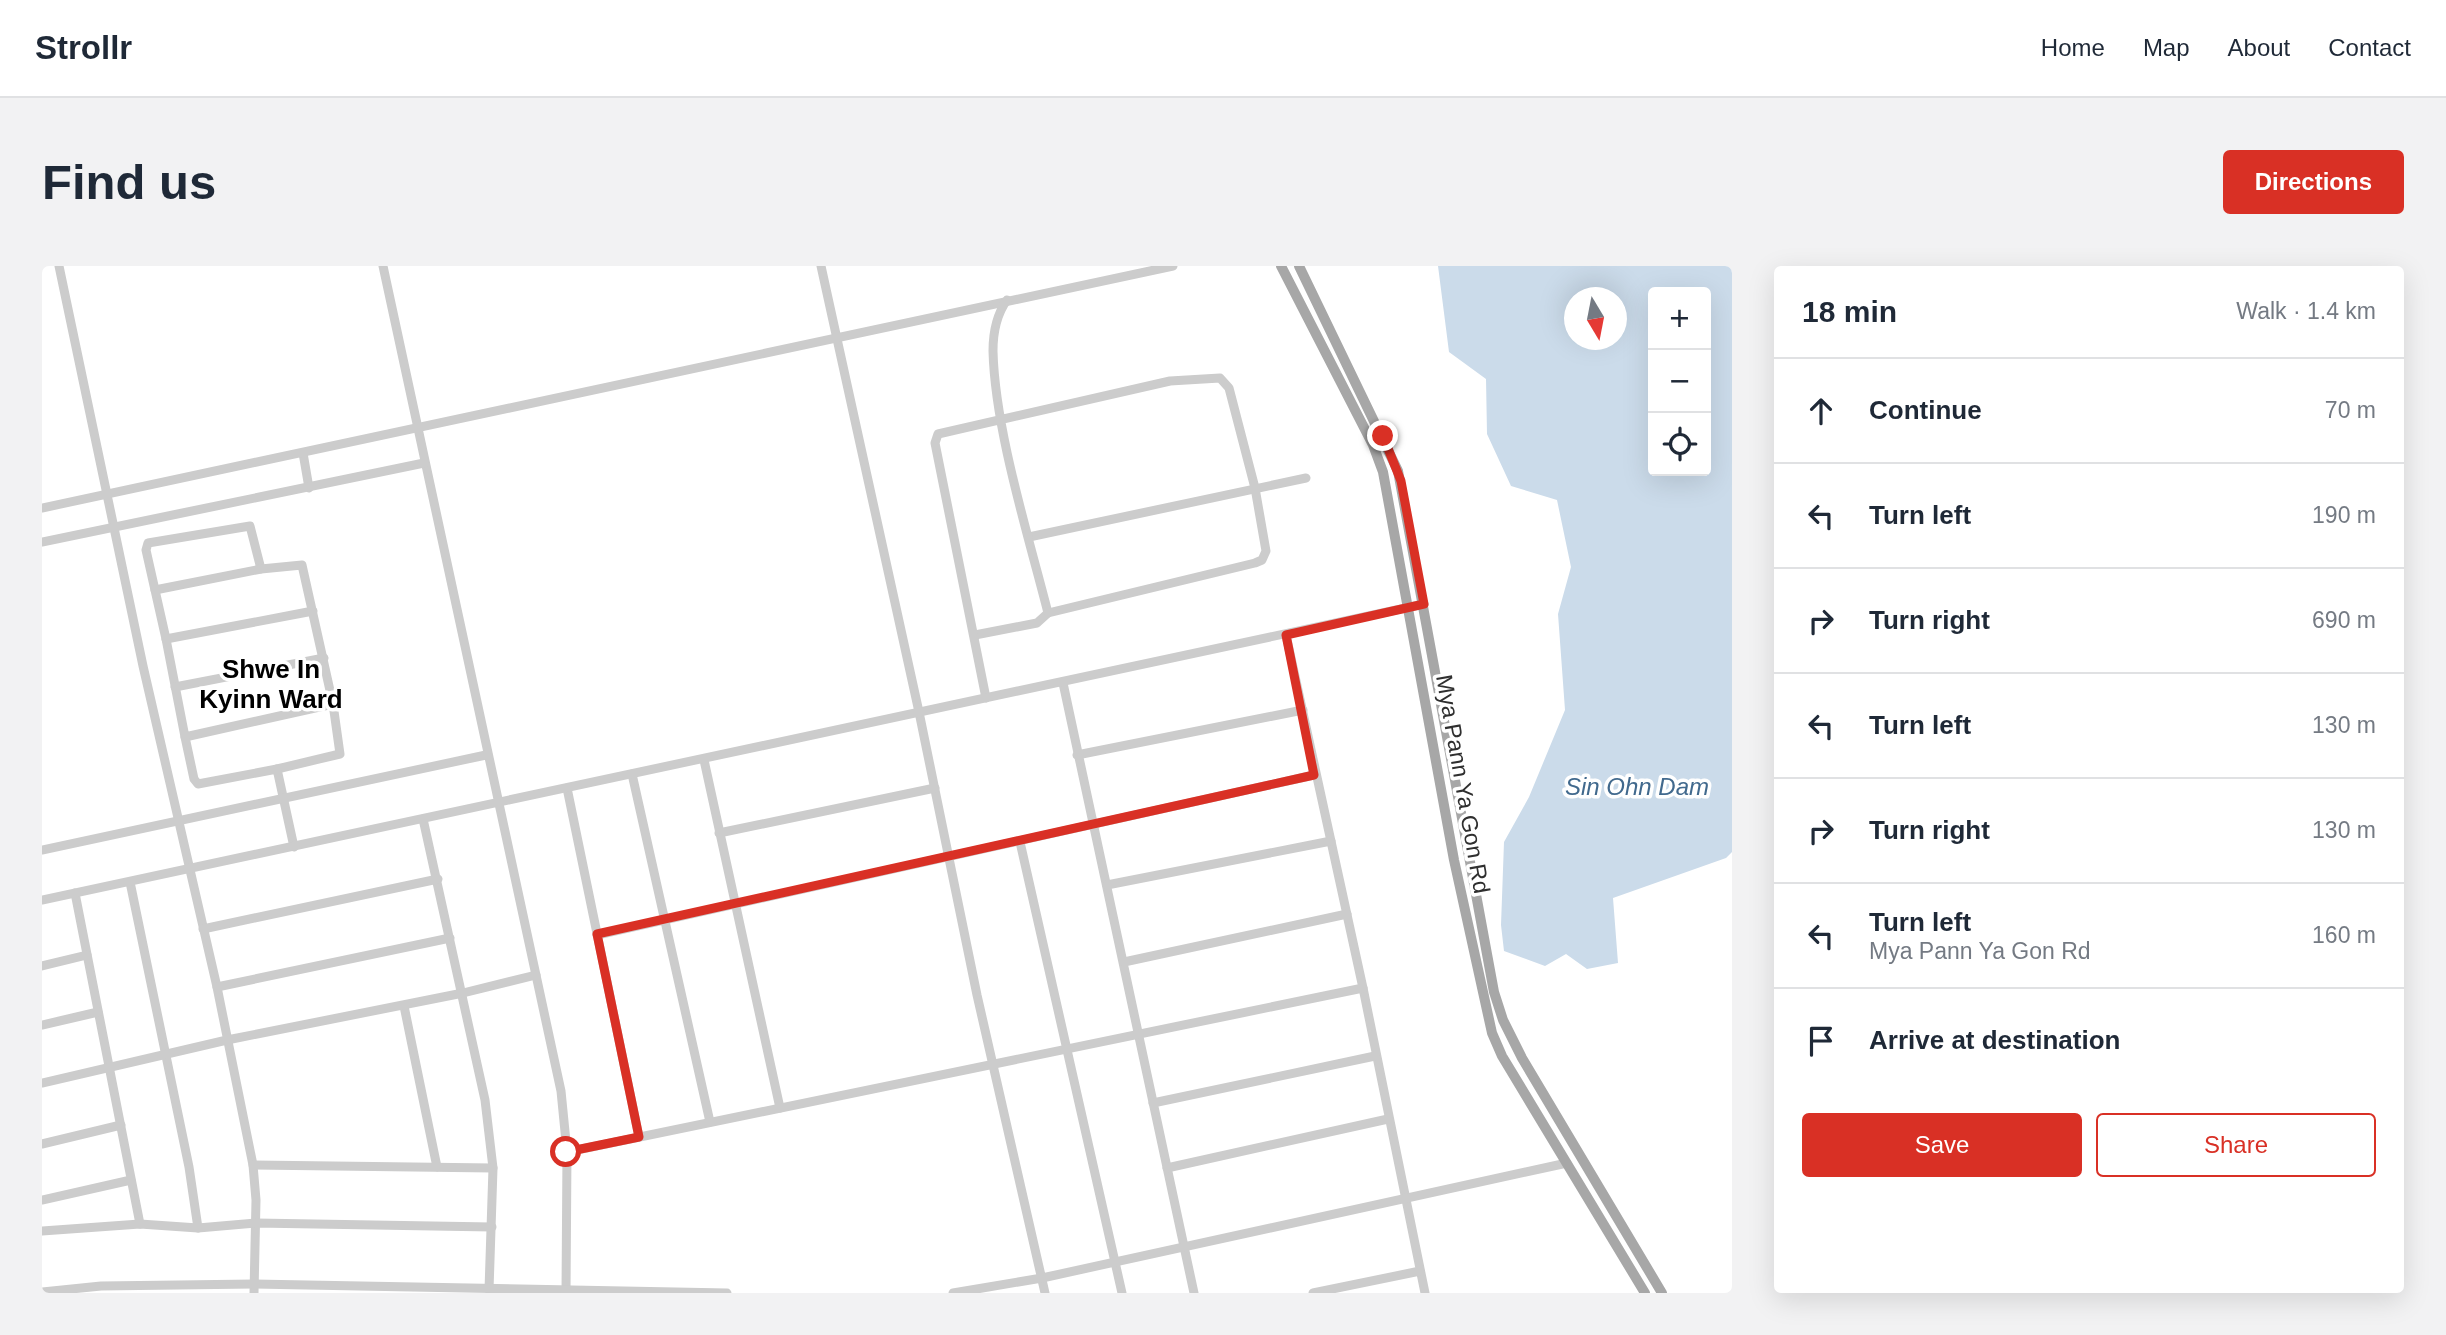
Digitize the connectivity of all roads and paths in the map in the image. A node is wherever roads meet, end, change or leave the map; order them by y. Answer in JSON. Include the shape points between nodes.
{"nodes":[{"id":1,"x":59,"y":266,"type":"edge"},
{"id":2,"x":383,"y":266,"type":"edge"},
{"id":3,"x":821,"y":266,"type":"edge"},
{"id":4,"x":1173,"y":266,"type":"edge"},
{"id":5,"x":1281,"y":266,"type":"edge"},
{"id":6,"x":1299,"y":266,"type":"edge"},
{"id":7,"x":1007,"y":300,"type":"junction"},
{"id":8,"x":838,"y":339,"type":"junction"},
{"id":9,"x":1001,"y":418,"type":"junction"},
{"id":10,"x":417,"y":428,"type":"junction"},
{"id":11,"x":303,"y":453,"type":"junction"},
{"id":12,"x":424,"y":463,"type":"junction"},
{"id":13,"x":1306,"y":478,"type":"dead end"},
{"id":14,"x":309,"y":488,"type":"junction"},
{"id":15,"x":1255,"y":488,"type":"junction"},
{"id":16,"x":109,"y":495,"type":"junction"},
{"id":17,"x":42,"y":508,"type":"edge"},
{"id":18,"x":115,"y":527,"type":"junction"},
{"id":19,"x":1029,"y":537,"type":"junction"},
{"id":20,"x":42,"y":542,"type":"edge"},
{"id":21,"x":261,"y":569,"type":"junction"},
{"id":22,"x":155,"y":590,"type":"junction"},
{"id":23,"x":1424,"y":604,"type":"junction"},
{"id":24,"x":1409,"y":607,"type":"junction"},
{"id":25,"x":313,"y":611,"type":"junction"},
{"id":26,"x":1048,"y":613,"type":"junction"},
{"id":27,"x":975,"y":635,"type":"junction"},
{"id":28,"x":1286,"y":635,"type":"junction"},
{"id":29,"x":166,"y":639,"type":"junction"},
{"id":30,"x":324,"y":658,"type":"junction"},
{"id":31,"x":1063,"y":682,"type":"junction"},
{"id":32,"x":175,"y":687,"type":"junction"},
{"id":33,"x":986,"y":698,"type":"junction"},
{"id":34,"x":333,"y":704,"type":"junction"},
{"id":35,"x":1303,"y":710,"type":"junction"},
{"id":36,"x":919,"y":712,"type":"junction"},
{"id":37,"x":185,"y":737,"type":"junction"},
{"id":38,"x":486,"y":755,"type":"junction"},
{"id":39,"x":1077,"y":755,"type":"junction"},
{"id":40,"x":704,"y":761,"type":"junction"},
{"id":41,"x":278,"y":769,"type":"junction"},
{"id":42,"x":632,"y":774,"type":"junction"},
{"id":43,"x":1314,"y":775,"type":"junction"},
{"id":44,"x":567,"y":788,"type":"junction"},
{"id":45,"x":934,"y":788,"type":"junction"},
{"id":46,"x":283,"y":799,"type":"junction"},
{"id":47,"x":496,"y":804,"type":"junction"},
{"id":48,"x":423,"y":819,"type":"junction"},
{"id":49,"x":180,"y":822,"type":"junction"},
{"id":50,"x":1093,"y":824,"type":"junction"},
{"id":51,"x":719,"y":833,"type":"junction"},
{"id":52,"x":1331,"y":841,"type":"junction"},
{"id":53,"x":1020,"y":842,"type":"junction"},
{"id":54,"x":294,"y":847,"type":"junction"},
{"id":55,"x":42,"y":850,"type":"edge"},
{"id":56,"x":949,"y":858,"type":"junction"},
{"id":57,"x":191,"y":869,"type":"junction"},
{"id":58,"x":438,"y":879,"type":"junction"},
{"id":59,"x":130,"y":882,"type":"junction"},
{"id":60,"x":1107,"y":886,"type":"junction"},
{"id":61,"x":75,"y":893,"type":"junction"},
{"id":62,"x":42,"y":901,"type":"edge"},
{"id":63,"x":733,"y":903,"type":"junction"},
{"id":64,"x":1346,"y":914,"type":"junction"},
{"id":65,"x":663,"y":918,"type":"junction"},
{"id":66,"x":204,"y":929,"type":"junction"},
{"id":67,"x":597,"y":934,"type":"junction"},
{"id":68,"x":450,"y":938,"type":"junction"},
{"id":69,"x":87,"y":955,"type":"junction"},
{"id":70,"x":1124,"y":962,"type":"junction"},
{"id":71,"x":42,"y":966,"type":"edge"},
{"id":72,"x":536,"y":975,"type":"junction"},
{"id":73,"x":217,"y":987,"type":"junction"},
{"id":74,"x":1363,"y":988,"type":"junction"},
{"id":75,"x":463,"y":993,"type":"junction"},
{"id":76,"x":404,"y":1006,"type":"junction"},
{"id":77,"x":98,"y":1012,"type":"junction"},
{"id":78,"x":42,"y":1025,"type":"edge"},
{"id":79,"x":1139,"y":1036,"type":"junction"},
{"id":80,"x":227,"y":1040,"type":"junction"},
{"id":81,"x":1066,"y":1051,"type":"junction"},
{"id":82,"x":167,"y":1056,"type":"junction"},
{"id":83,"x":1375,"y":1056,"type":"junction"},
{"id":84,"x":995,"y":1066,"type":"junction"},
{"id":85,"x":110,"y":1068,"type":"junction"},
{"id":86,"x":42,"y":1083,"type":"edge"},
{"id":87,"x":1153,"y":1103,"type":"junction"},
{"id":88,"x":779,"y":1108,"type":"junction"},
{"id":89,"x":1388,"y":1119,"type":"junction"},
{"id":90,"x":710,"y":1122,"type":"junction"},
{"id":91,"x":121,"y":1125,"type":"junction"},
{"id":92,"x":639,"y":1137,"type":"junction"},
{"id":93,"x":42,"y":1144,"type":"edge"},
{"id":94,"x":566,"y":1152,"type":"junction"},
{"id":95,"x":1567,"y":1163,"type":"junction"},
{"id":96,"x":253,"y":1165,"type":"junction"},
{"id":97,"x":437,"y":1167,"type":"junction"},
{"id":98,"x":494,"y":1168,"type":"junction"},
{"id":99,"x":1167,"y":1168,"type":"junction"},
{"id":100,"x":131,"y":1180,"type":"junction"},
{"id":101,"x":42,"y":1199,"type":"edge"},
{"id":102,"x":1408,"y":1200,"type":"junction"},
{"id":103,"x":256,"y":1223,"type":"junction"},
{"id":104,"x":139,"y":1224,"type":"junction"},
{"id":105,"x":492,"y":1227,"type":"junction"},
{"id":106,"x":198,"y":1228,"type":"junction"},
{"id":107,"x":42,"y":1231,"type":"edge"},
{"id":108,"x":1183,"y":1245,"type":"junction"},
{"id":109,"x":1114,"y":1260,"type":"junction"},
{"id":110,"x":1420,"y":1270,"type":"junction"},
{"id":111,"x":1042,"y":1278,"type":"junction"},
{"id":112,"x":254,"y":1288,"type":"edge"},
{"id":113,"x":489,"y":1290,"type":"junction"},
{"id":114,"x":42,"y":1292,"type":"edge"},
{"id":115,"x":566,"y":1292,"type":"edge"},
{"id":116,"x":727,"y":1293,"type":"edge"},
{"id":117,"x":953,"y":1293,"type":"edge"},
{"id":118,"x":1045,"y":1293,"type":"edge"},
{"id":119,"x":1122,"y":1293,"type":"edge"},
{"id":120,"x":1194,"y":1293,"type":"edge"},
{"id":121,"x":1313,"y":1293,"type":"edge"},
{"id":122,"x":1425,"y":1293,"type":"edge"},
{"id":123,"x":1645,"y":1293,"type":"edge"},
{"id":124,"x":1662,"y":1293,"type":"edge"}],
"edges":[{"from":1,"to":16,"type":"street"},
{"from":2,"to":10,"type":"street"},
{"from":3,"to":8,"type":"street"},
{"from":4,"to":7,"type":"street"},
{"from":5,"to":24,"type":"main road","name":"Mya Pann Ya Gon Rd","via":[[1379,459]]},
{"from":6,"to":23,"type":"main road","name":"Mya Pann Ya Gon Rd","via":[[1394,460]]},
{"from":7,"to":8,"type":"street"},
{"from":7,"to":9,"type":"street","via":[[999,314],[993,352]]},
{"from":8,"to":10,"type":"street"},
{"from":8,"to":36,"type":"street"},
{"from":9,"to":15,"type":"street","via":[[1170,381],[1220,378],[1229,388]]},
{"from":9,"to":19,"type":"street"},
{"from":9,"to":27,"type":"street","via":[[942,432],[935,443]]},
{"from":10,"to":11,"type":"street"},
{"from":10,"to":12,"type":"street"},
{"from":11,"to":14,"type":"street"},
{"from":11,"to":16,"type":"street"},
{"from":12,"to":14,"type":"street"},
{"from":12,"to":38,"type":"street"},
{"from":13,"to":15,"type":"street"},
{"from":14,"to":18,"type":"street"},
{"from":15,"to":19,"type":"street"},
{"from":15,"to":26,"type":"street","via":[[1266,551],[1262,560]]},
{"from":16,"to":17,"type":"street"},
{"from":16,"to":18,"type":"street"},
{"from":18,"to":20,"type":"street"},
{"from":18,"to":49,"type":"street"},
{"from":19,"to":26,"type":"street"},
{"from":21,"to":22,"type":"street"},
{"from":21,"to":22,"type":"street","via":[[250,526],[151,542],[146,550]]},
{"from":21,"to":25,"type":"street","via":[[302,565]]},
{"from":22,"to":29,"type":"street"},
{"from":23,"to":24,"type":"street"},
{"from":23,"to":124,"type":"main road","name":"Mya Pann Ya Gon Rd","via":[[1494,992],[1503,1020]]},
{"from":24,"to":28,"type":"street"},
{"from":24,"to":95,"type":"main road","name":"Mya Pann Ya Gon Rd","via":[[1485,1013],[1502,1056]]},
{"from":25,"to":29,"type":"street"},
{"from":25,"to":30,"type":"street"},
{"from":26,"to":27,"type":"street","via":[[1037,622]]},
{"from":27,"to":33,"type":"street"},
{"from":28,"to":31,"type":"street"},
{"from":28,"to":35,"type":"street"},
{"from":29,"to":32,"type":"street"},
{"from":30,"to":32,"type":"street"},
{"from":30,"to":34,"type":"street"},
{"from":31,"to":33,"type":"street"},
{"from":31,"to":39,"type":"street"},
{"from":32,"to":37,"type":"street"},
{"from":33,"to":36,"type":"street"},
{"from":34,"to":37,"type":"street"},
{"from":34,"to":41,"type":"street","via":[[340,754]]},
{"from":35,"to":39,"type":"street"},
{"from":35,"to":43,"type":"street"},
{"from":36,"to":40,"type":"street"},
{"from":36,"to":45,"type":"street"},
{"from":37,"to":41,"type":"street","via":[[198,784]]},
{"from":38,"to":46,"type":"street"},
{"from":38,"to":47,"type":"street"},
{"from":39,"to":50,"type":"street"},
{"from":40,"to":42,"type":"street"},
{"from":40,"to":51,"type":"street"},
{"from":41,"to":46,"type":"street"},
{"from":42,"to":44,"type":"street"},
{"from":42,"to":65,"type":"street"},
{"from":43,"to":50,"type":"street"},
{"from":43,"to":52,"type":"street"},
{"from":44,"to":47,"type":"street"},
{"from":44,"to":67,"type":"street"},
{"from":45,"to":51,"type":"street"},
{"from":45,"to":56,"type":"street"},
{"from":46,"to":49,"type":"street"},
{"from":46,"to":54,"type":"street"},
{"from":47,"to":48,"type":"street"},
{"from":47,"to":72,"type":"street"},
{"from":48,"to":54,"type":"street"},
{"from":48,"to":58,"type":"street"},
{"from":49,"to":55,"type":"street"},
{"from":49,"to":57,"type":"street"},
{"from":50,"to":53,"type":"street"},
{"from":50,"to":60,"type":"street"},
{"from":51,"to":63,"type":"street"},
{"from":52,"to":60,"type":"street"},
{"from":52,"to":64,"type":"street"},
{"from":53,"to":56,"type":"street"},
{"from":53,"to":81,"type":"street"},
{"from":54,"to":57,"type":"street"},
{"from":56,"to":63,"type":"street"},
{"from":56,"to":84,"type":"street"},
{"from":57,"to":59,"type":"street"},
{"from":57,"to":66,"type":"street"},
{"from":58,"to":66,"type":"street"},
{"from":58,"to":68,"type":"street"},
{"from":59,"to":61,"type":"street"},
{"from":59,"to":82,"type":"street"},
{"from":60,"to":70,"type":"street"},
{"from":61,"to":62,"type":"street"},
{"from":61,"to":69,"type":"street"},
{"from":63,"to":65,"type":"street"},
{"from":63,"to":88,"type":"street"},
{"from":64,"to":70,"type":"street"},
{"from":64,"to":74,"type":"street"},
{"from":65,"to":67,"type":"street"},
{"from":65,"to":90,"type":"street"},
{"from":66,"to":73,"type":"street"},
{"from":67,"to":92,"type":"street"},
{"from":68,"to":73,"type":"street"},
{"from":68,"to":75,"type":"street"},
{"from":69,"to":71,"type":"street"},
{"from":69,"to":77,"type":"street"},
{"from":70,"to":79,"type":"street"},
{"from":72,"to":75,"type":"street"},
{"from":72,"to":94,"type":"street","via":[[561,1091]]},
{"from":73,"to":80,"type":"street"},
{"from":74,"to":79,"type":"street"},
{"from":74,"to":83,"type":"street"},
{"from":75,"to":76,"type":"street"},
{"from":75,"to":98,"type":"street"},
{"from":76,"to":80,"type":"street"},
{"from":76,"to":97,"type":"street"},
{"from":77,"to":78,"type":"street"},
{"from":77,"to":85,"type":"street"},
{"from":79,"to":81,"type":"street"},
{"from":79,"to":87,"type":"street"},
{"from":80,"to":82,"type":"street"},
{"from":80,"to":96,"type":"street"},
{"from":81,"to":84,"type":"street"},
{"from":81,"to":109,"type":"street"},
{"from":82,"to":85,"type":"street"},
{"from":82,"to":106,"type":"street"},
{"from":83,"to":87,"type":"street"},
{"from":83,"to":89,"type":"street"},
{"from":84,"to":88,"type":"street"},
{"from":84,"to":111,"type":"street"},
{"from":85,"to":86,"type":"street"},
{"from":85,"to":91,"type":"street"},
{"from":87,"to":99,"type":"street"},
{"from":88,"to":90,"type":"street"},
{"from":89,"to":99,"type":"street"},
{"from":89,"to":102,"type":"street"},
{"from":90,"to":92,"type":"street"},
{"from":91,"to":93,"type":"street"},
{"from":91,"to":100,"type":"street"},
{"from":92,"to":94,"type":"street"},
{"from":94,"to":115,"type":"street"},
{"from":95,"to":102,"type":"street"},
{"from":95,"to":123,"type":"main road","name":"Mya Pann Ya Gon Rd"},
{"from":96,"to":97,"type":"street"},
{"from":96,"to":103,"type":"street"},
{"from":97,"to":98,"type":"street"},
{"from":98,"to":105,"type":"street"},
{"from":99,"to":108,"type":"street"},
{"from":100,"to":101,"type":"street"},
{"from":100,"to":104,"type":"street"},
{"from":102,"to":108,"type":"street"},
{"from":102,"to":110,"type":"street"},
{"from":103,"to":105,"type":"street"},
{"from":103,"to":106,"type":"street"},
{"from":103,"to":112,"type":"street"},
{"from":104,"to":106,"type":"street"},
{"from":104,"to":107,"type":"street"},
{"from":105,"to":113,"type":"street"},
{"from":108,"to":109,"type":"street"},
{"from":108,"to":120,"type":"street"},
{"from":109,"to":111,"type":"street"},
{"from":109,"to":119,"type":"street"},
{"from":110,"to":121,"type":"street"},
{"from":110,"to":122,"type":"street"},
{"from":111,"to":117,"type":"street"},
{"from":111,"to":118,"type":"street"},
{"from":112,"to":113,"type":"street"},
{"from":112,"to":114,"type":"street","via":[[101,1286]]},
{"from":113,"to":115,"type":"street"},
{"from":115,"to":116,"type":"street"}]}
